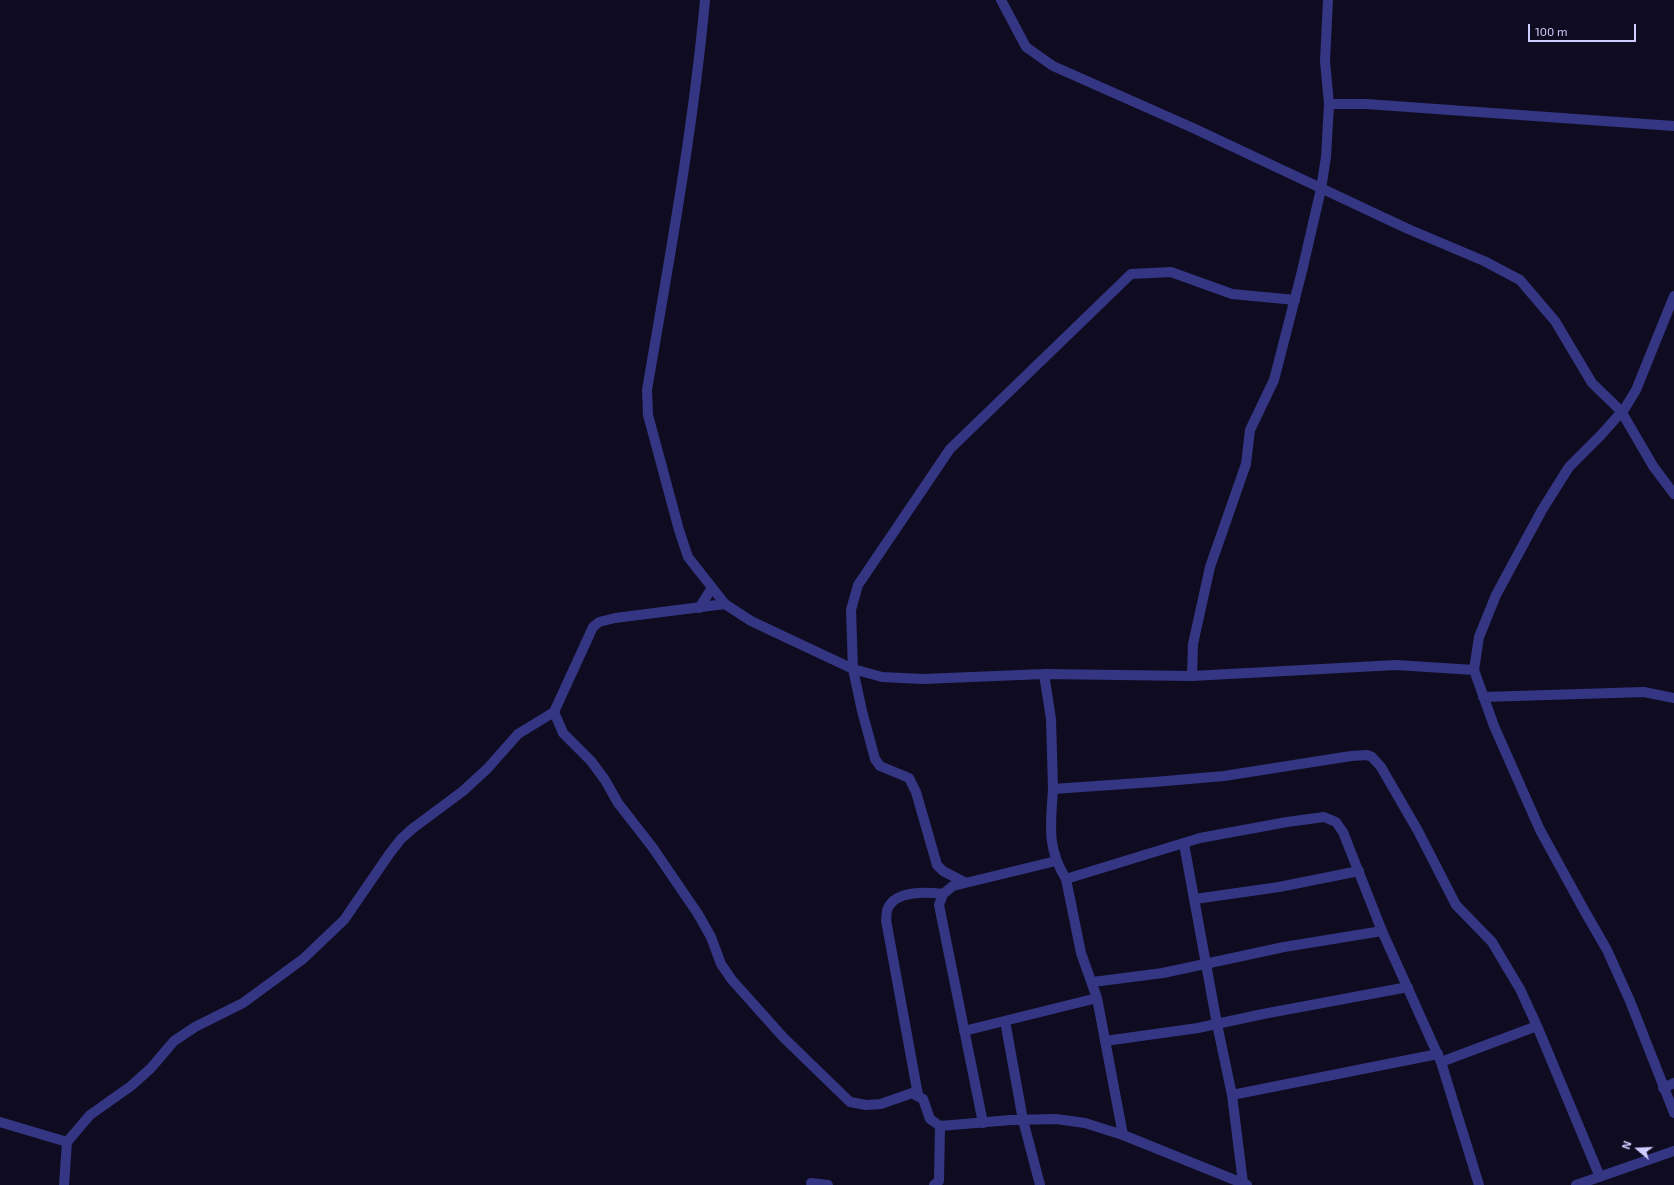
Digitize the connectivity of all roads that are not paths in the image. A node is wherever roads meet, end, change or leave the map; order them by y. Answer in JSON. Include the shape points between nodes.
{"nodes":[{"id":1,"x":705,"y":0,"type":"edge"},
{"id":2,"x":1001,"y":0,"type":"edge"},
{"id":3,"x":1328,"y":0,"type":"edge"},
{"id":4,"x":1329,"y":104,"type":"junction"},
{"id":5,"x":1674,"y":126,"type":"edge"},
{"id":6,"x":1321,"y":189,"type":"junction"},
{"id":7,"x":1674,"y":296,"type":"edge"},
{"id":8,"x":1295,"y":300,"type":"junction"},
{"id":9,"x":1621,"y":411,"type":"junction"},
{"id":10,"x":1674,"y":494,"type":"edge"},
{"id":11,"x":712,"y":588,"type":"junction"},
{"id":12,"x":725,"y":604,"type":"junction"},
{"id":13,"x":699,"y":608,"type":"junction"},
{"id":14,"x":853,"y":669,"type":"junction"},
{"id":15,"x":1474,"y":670,"type":"junction"},
{"id":16,"x":1044,"y":674,"type":"junction"},
{"id":17,"x":1192,"y":676,"type":"junction"},
{"id":18,"x":1483,"y":697,"type":"junction"},
{"id":19,"x":1674,"y":698,"type":"edge"},
{"id":20,"x":554,"y":712,"type":"junction"},
{"id":21,"x":1053,"y":788,"type":"junction"},
{"id":22,"x":1184,"y":844,"type":"junction"},
{"id":23,"x":1056,"y":861,"type":"junction"},
{"id":24,"x":1359,"y":871,"type":"junction"},
{"id":25,"x":1066,"y":879,"type":"junction"},
{"id":26,"x":964,"y":882,"type":"junction"},
{"id":27,"x":943,"y":894,"type":"junction"},
{"id":28,"x":1195,"y":899,"type":"junction"},
{"id":29,"x":1382,"y":931,"type":"junction"},
{"id":30,"x":1207,"y":965,"type":"junction"},
{"id":31,"x":1093,"y":982,"type":"junction"},
{"id":32,"x":1408,"y":987,"type":"junction"},
{"id":33,"x":1097,"y":998,"type":"junction"},
{"id":34,"x":1004,"y":1021,"type":"junction"},
{"id":35,"x":1217,"y":1024,"type":"junction"},
{"id":36,"x":1537,"y":1026,"type":"junction"},
{"id":37,"x":964,"y":1032,"type":"junction"},
{"id":38,"x":1105,"y":1041,"type":"junction"},
{"id":39,"x":1440,"y":1058,"type":"junction"},
{"id":40,"x":1674,"y":1083,"type":"edge"},
{"id":41,"x":1663,"y":1088,"type":"junction"},
{"id":42,"x":918,"y":1095,"type":"junction"},
{"id":43,"x":1232,"y":1095,"type":"junction"},
{"id":44,"x":1674,"y":1113,"type":"edge"},
{"id":45,"x":1023,"y":1120,"type":"junction"},
{"id":46,"x":0,"y":1122,"type":"edge"},
{"id":47,"x":983,"y":1123,"type":"junction"},
{"id":48,"x":940,"y":1126,"type":"junction"},
{"id":49,"x":1123,"y":1135,"type":"junction"},
{"id":50,"x":67,"y":1142,"type":"junction"},
{"id":51,"x":1674,"y":1151,"type":"edge"},
{"id":52,"x":1600,"y":1177,"type":"junction"},
{"id":53,"x":811,"y":1183,"type":"dead end"},
{"id":54,"x":1245,"y":1184,"type":"edge"},
{"id":55,"x":64,"y":1185,"type":"edge"},
{"id":56,"x":828,"y":1185,"type":"edge"},
{"id":57,"x":934,"y":1185,"type":"edge"},
{"id":58,"x":1040,"y":1185,"type":"edge"},
{"id":59,"x":1479,"y":1185,"type":"edge"},
{"id":60,"x":1576,"y":1185,"type":"edge"}],
"edges":[{"from":1,"to":11,"type":"street","via":[[677,218],[647,390],[648,415],[688,558]]},
{"from":2,"to":6,"type":"street","via":[[1026,47],[1053,66],[1193,128]]},
{"from":3,"to":4,"type":"street","via":[[1325,61]]},
{"from":4,"to":5,"type":"street","via":[[1366,104]]},
{"from":4,"to":6,"type":"street"},
{"from":6,"to":8,"type":"street"},
{"from":6,"to":9,"type":"street","via":[[1484,260],[1520,280],[1555,321],[1592,383]]},
{"from":7,"to":9,"type":"street","via":[[1636,390]]},
{"from":8,"to":14,"type":"street","via":[[1232,294],[1171,272],[1131,274],[950,449],[858,585],[851,610]]},
{"from":8,"to":17,"type":"street","via":[[1274,380],[1250,430],[1246,464],[1210,567],[1193,644]]},
{"from":9,"to":10,"type":"street","via":[[1653,466]]},
{"from":9,"to":15,"type":"street","via":[[1569,467],[1542,510],[1496,595],[1479,637]]},
{"from":11,"to":12,"type":"street"},
{"from":11,"to":13,"type":"street"},
{"from":12,"to":13,"type":"street"},
{"from":12,"to":14,"type":"street","via":[[752,621]]},
{"from":13,"to":20,"type":"street","via":[[599,622],[593,627]]},
{"from":14,"to":16,"type":"street","via":[[882,676],[923,679]]},
{"from":14,"to":26,"type":"street","via":[[875,759],[880,766],[909,778],[916,792],[937,865]]},
{"from":15,"to":17,"type":"street","via":[[1396,665]]},
{"from":15,"to":18,"type":"street"},
{"from":16,"to":17,"type":"street"},
{"from":16,"to":21,"type":"street","via":[[1051,719]]},
{"from":18,"to":19,"type":"street","via":[[1644,692]]},
{"from":18,"to":41,"type":"street","via":[[1540,830],[1607,950],[1630,1000]]},
{"from":20,"to":42,"type":"street","via":[[563,733],[579,752],[591,761],[698,914],[711,937],[721,964],[732,980],[783,1037],[850,1102],[881,1104],[912,1093]]},
{"from":20,"to":50,"type":"street","via":[[518,734],[463,791],[412,828],[390,853],[344,920],[303,959],[243,1003],[195,1027],[174,1041],[151,1068],[90,1116]]},
{"from":21,"to":23,"type":"street","via":[[1051,846]]},
{"from":21,"to":36,"type":"street","via":[[1224,776],[1351,756],[1372,757],[1381,767],[1418,832],[1456,905],[1492,942],[1520,989]]},
{"from":22,"to":24,"type":"street","via":[[1208,837],[1324,817],[1336,822],[1343,832]]},
{"from":22,"to":25,"type":"street"},
{"from":22,"to":28,"type":"street"},
{"from":23,"to":25,"type":"street"},
{"from":23,"to":26,"type":"street"},
{"from":24,"to":28,"type":"street","via":[[1279,887]]},
{"from":24,"to":29,"type":"street"},
{"from":25,"to":31,"type":"street","via":[[1081,954]]},
{"from":26,"to":27,"type":"street"},
{"from":27,"to":37,"type":"street","via":[[939,905]]},
{"from":27,"to":42,"type":"street","via":[[926,892],[897,899],[888,908],[886,920]]},
{"from":28,"to":30,"type":"street"},
{"from":29,"to":30,"type":"street","via":[[1284,947]]},
{"from":29,"to":32,"type":"street"},
{"from":30,"to":31,"type":"street"},
{"from":30,"to":35,"type":"street"},
{"from":31,"to":33,"type":"street"},
{"from":32,"to":35,"type":"street"},
{"from":32,"to":39,"type":"street"},
{"from":33,"to":34,"type":"street"},
{"from":33,"to":38,"type":"street"},
{"from":34,"to":37,"type":"street"},
{"from":34,"to":45,"type":"street"},
{"from":35,"to":38,"type":"street"},
{"from":35,"to":43,"type":"street"},
{"from":36,"to":39,"type":"street"},
{"from":36,"to":52,"type":"street"},
{"from":37,"to":47,"type":"street"},
{"from":38,"to":49,"type":"street"},
{"from":39,"to":43,"type":"street"},
{"from":39,"to":59,"type":"street"},
{"from":40,"to":41,"type":"street"},
{"from":41,"to":44,"type":"street"},
{"from":42,"to":48,"type":"street","via":[[923,1099],[930,1119]]},
{"from":43,"to":54,"type":"street"},
{"from":45,"to":47,"type":"street"},
{"from":45,"to":49,"type":"street","via":[[1056,1119],[1085,1123]]},
{"from":45,"to":58,"type":"street"},
{"from":46,"to":50,"type":"street"},
{"from":47,"to":48,"type":"street"},
{"from":48,"to":57,"type":"street","via":[[939,1181]]},
{"from":49,"to":54,"type":"street"},
{"from":50,"to":55,"type":"street"},
{"from":51,"to":52,"type":"street"},
{"from":52,"to":60,"type":"street"},
{"from":53,"to":56,"type":"street"}]}
